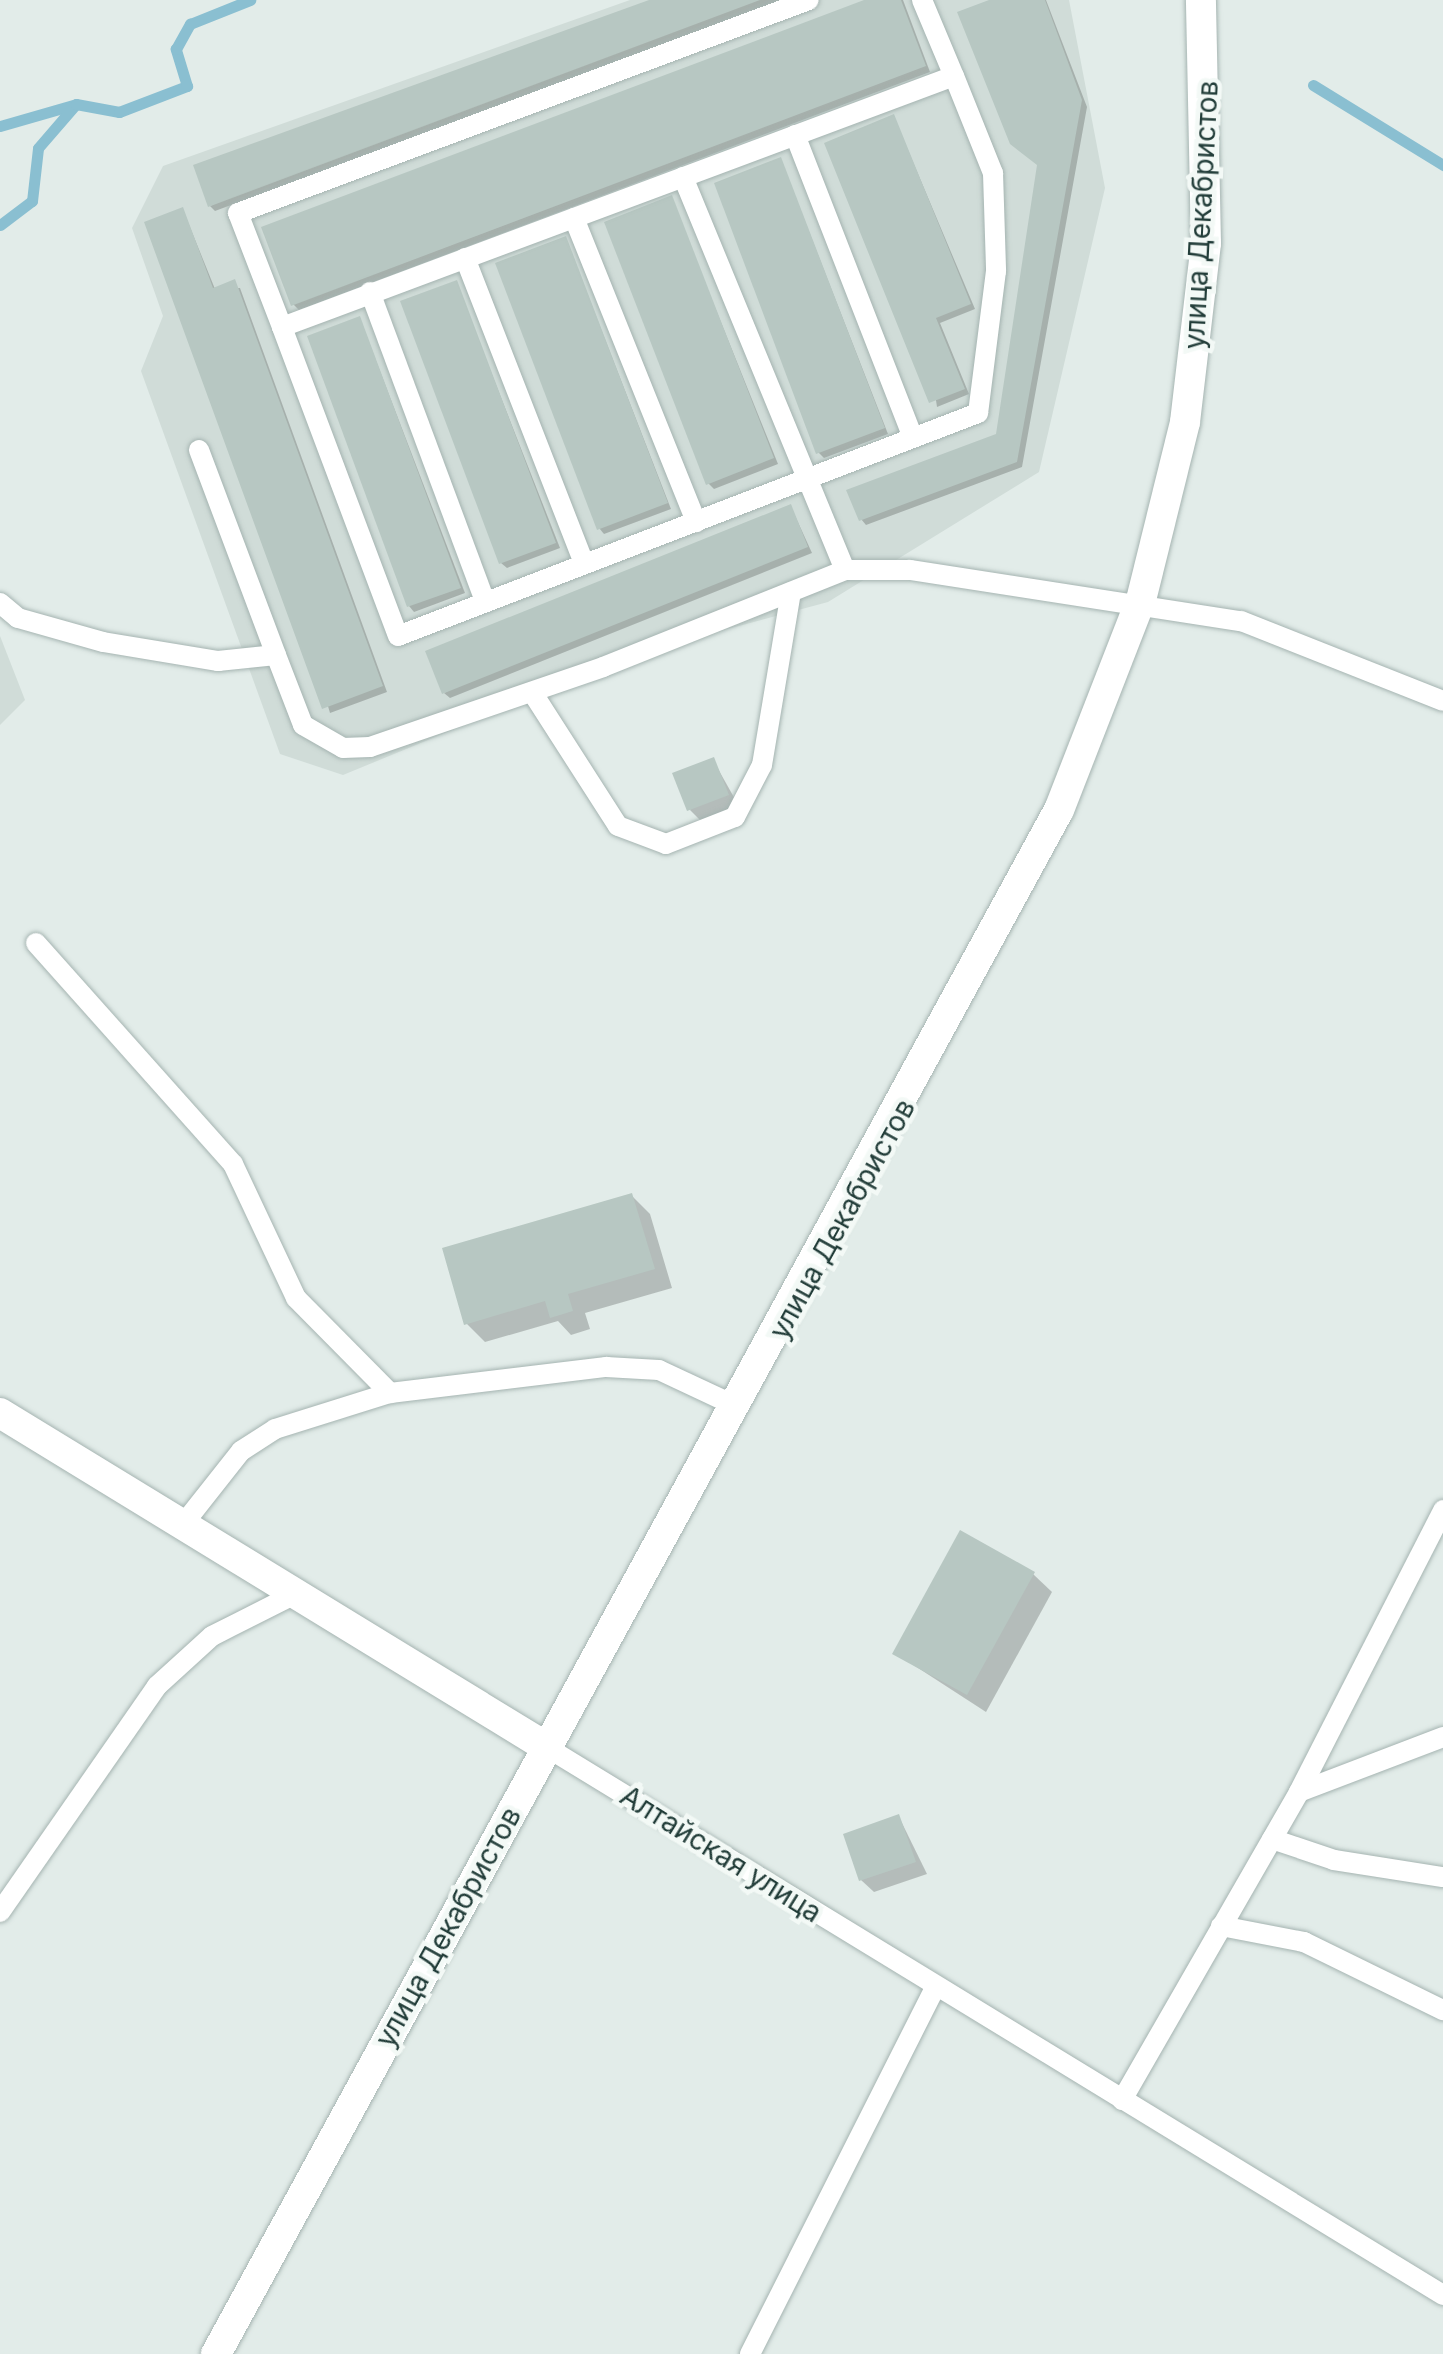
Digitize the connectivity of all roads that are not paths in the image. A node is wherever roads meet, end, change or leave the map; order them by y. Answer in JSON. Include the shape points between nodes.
{"nodes":[{"id":1,"x":809,"y":0,"type":"edge"},
{"id":2,"x":922,"y":0,"type":"edge"},
{"id":3,"x":1201,"y":0,"type":"edge"},
{"id":4,"x":954,"y":76,"type":"junction"},
{"id":5,"x":795,"y":135,"type":"junction"},
{"id":6,"x":683,"y":177,"type":"junction"},
{"id":7,"x":574,"y":218,"type":"junction"},
{"id":8,"x":465,"y":258,"type":"junction"},
{"id":9,"x":370,"y":292,"type":"junction"},
{"id":10,"x":282,"y":327,"type":"junction"},
{"id":11,"x":913,"y":438,"type":"junction"},
{"id":12,"x":199,"y":450,"type":"dead end"},
{"id":13,"x":806,"y":479,"type":"junction"},
{"id":14,"x":696,"y":522,"type":"junction"},
{"id":15,"x":584,"y":564,"type":"junction"},
{"id":16,"x":844,"y":570,"type":"junction"},
{"id":17,"x":791,"y":592,"type":"junction"},
{"id":18,"x":1140,"y":600,"type":"junction"},
{"id":19,"x":485,"y":602,"type":"junction"},
{"id":20,"x":0,"y":604,"type":"edge"},
{"id":21,"x":276,"y":655,"type":"junction"},
{"id":22,"x":532,"y":692,"type":"junction"},
{"id":23,"x":1443,"y":702,"type":"edge"},
{"id":24,"x":36,"y":942,"type":"dead end"},
{"id":25,"x":390,"y":1393,"type":"junction"},
{"id":26,"x":738,"y":1406,"type":"junction"},
{"id":27,"x":0,"y":1413,"type":"edge"},
{"id":28,"x":1443,"y":1510,"type":"edge"},
{"id":29,"x":181,"y":1527,"type":"junction"},
{"id":30,"x":299,"y":1592,"type":"junction"},
{"id":31,"x":1443,"y":1737,"type":"edge"},
{"id":32,"x":548,"y":1748,"type":"junction"},
{"id":33,"x":1299,"y":1792,"type":"junction"},
{"id":34,"x":1272,"y":1839,"type":"junction"},
{"id":35,"x":1443,"y":1877,"type":"edge"},
{"id":36,"x":0,"y":1912,"type":"edge"},
{"id":37,"x":1220,"y":1926,"type":"junction"},
{"id":38,"x":936,"y":1986,"type":"junction"},
{"id":39,"x":1443,"y":2010,"type":"edge"},
{"id":40,"x":1122,"y":2100,"type":"junction"},
{"id":41,"x":1443,"y":2296,"type":"edge"},
{"id":42,"x":216,"y":2354,"type":"edge"},
{"id":43,"x":750,"y":2354,"type":"edge"}],
"edges":[{"from":1,"to":10,"type":"lane","via":[[238,213]]},
{"from":2,"to":4,"type":"lane"},
{"from":3,"to":18,"type":"main road","name":"улица Декабристов","via":[[1209,140],[1198,333]]},
{"from":4,"to":5,"type":"lane"},
{"from":4,"to":11,"type":"lane","via":[[993,173],[996,271],[978,413]]},
{"from":5,"to":6,"type":"lane"},
{"from":5,"to":11,"type":"lane"},
{"from":6,"to":7,"type":"lane"},
{"from":6,"to":13,"type":"lane"},
{"from":7,"to":8,"type":"lane"},
{"from":7,"to":14,"type":"lane"},
{"from":8,"to":9,"type":"lane"},
{"from":8,"to":15,"type":"lane"},
{"from":9,"to":10,"type":"lane"},
{"from":9,"to":19,"type":"lane"},
{"from":10,"to":19,"type":"lane","via":[[398,636]]},
{"from":11,"to":13,"type":"lane"},
{"from":12,"to":21,"type":"lane"},
{"from":13,"to":14,"type":"lane"},
{"from":13,"to":16,"type":"lane"},
{"from":14,"to":15,"type":"lane"},
{"from":15,"to":19,"type":"lane"},
{"from":16,"to":17,"type":"lane"},
{"from":16,"to":18,"type":"lane"},
{"from":17,"to":22,"type":"lane"},
{"from":17,"to":22,"type":"lane","via":[[762,766],[735,817],[666,844],[618,826]]},
{"from":18,"to":23,"type":"lane","via":[[1300,638]]},
{"from":18,"to":26,"type":"main road","name":"улица Декабристов","via":[[1012,907]]},
{"from":20,"to":21,"type":"lane","via":[[18,618],[103,642],[218,661]]},
{"from":21,"to":22,"type":"lane","via":[[303,725],[343,748]]},
{"from":24,"to":25,"type":"lane","via":[[233,1164],[296,1298]]},
{"from":25,"to":26,"type":"lane","via":[[606,1367],[658,1370]]},
{"from":25,"to":29,"type":"lane","via":[[276,1428],[241,1451]]},
{"from":26,"to":32,"type":"main road","name":"улица Декабристов"},
{"from":27,"to":29,"type":"main road","name":"Алтайская улица"},
{"from":28,"to":33,"type":"lane"},
{"from":29,"to":30,"type":"main road","name":"Алтайская улица"},
{"from":30,"to":32,"type":"main road","name":"Алтайская улица"},
{"from":30,"to":36,"type":"lane","via":[[212,1636],[157,1686]]},
{"from":31,"to":33,"type":"lane"},
{"from":32,"to":38,"type":"lane","name":"Алтайская улица"},
{"from":32,"to":42,"type":"main road","name":"улица Декабристов"},
{"from":33,"to":34,"type":"lane"},
{"from":34,"to":35,"type":"lane","via":[[1334,1860]]},
{"from":34,"to":37,"type":"lane"},
{"from":37,"to":39,"type":"lane","via":[[1304,1942]]},
{"from":37,"to":40,"type":"lane"},
{"from":38,"to":40,"type":"lane","name":"Алтайская улица"},
{"from":38,"to":43,"type":"lane"},
{"from":40,"to":41,"type":"lane","name":"Алтайская улица"}]}
